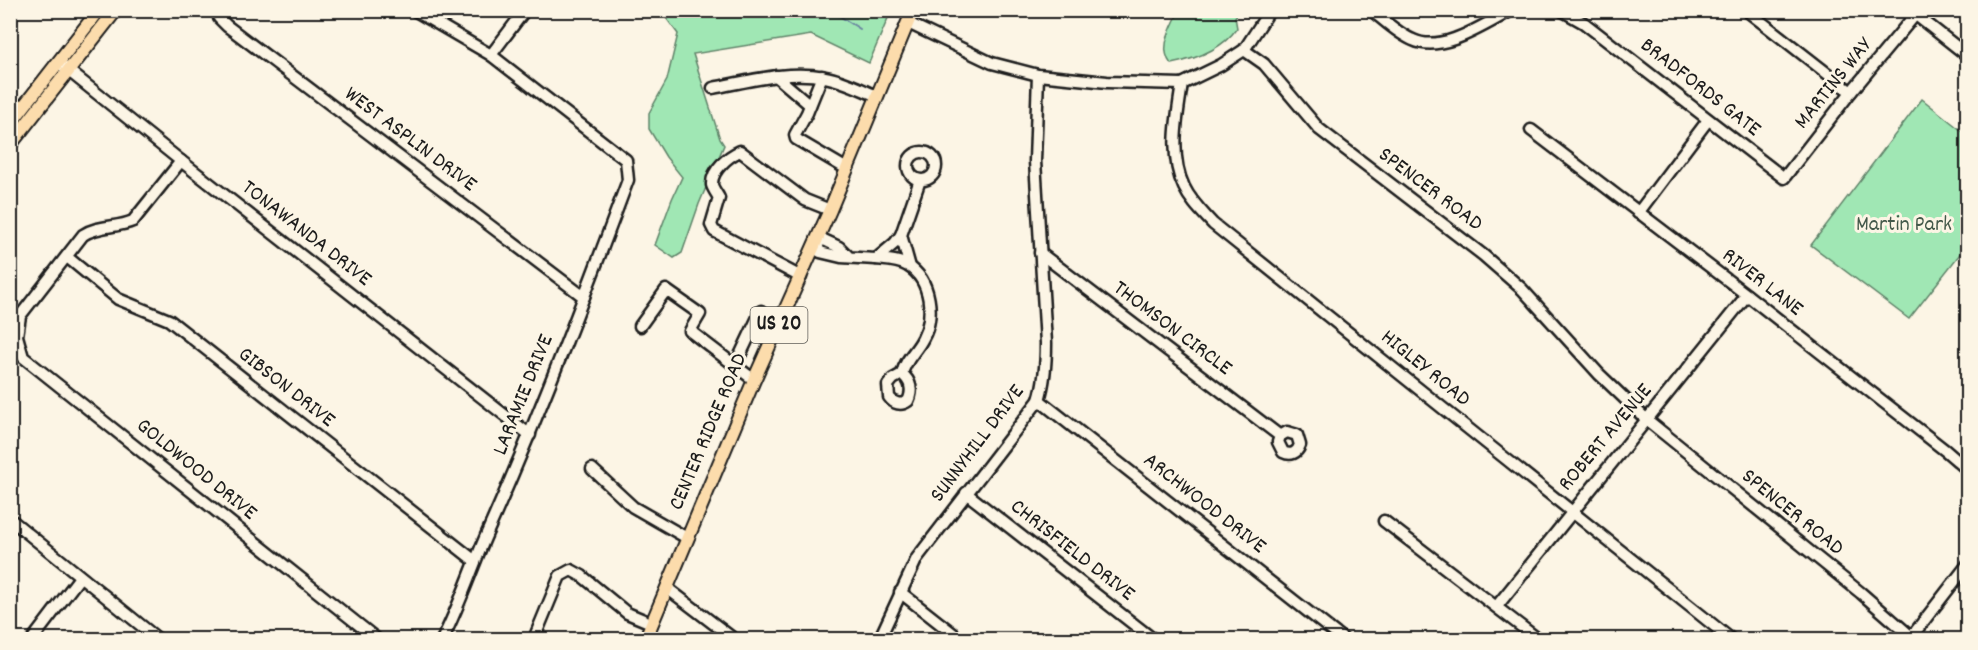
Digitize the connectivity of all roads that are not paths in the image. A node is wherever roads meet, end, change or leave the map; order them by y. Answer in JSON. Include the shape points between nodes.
{"nodes":[{"id":1,"x":99,"y":10,"type":"edge"},
{"id":2,"x":116,"y":10,"type":"edge"},
{"id":3,"x":219,"y":10,"type":"edge"},
{"id":4,"x":414,"y":10,"type":"edge"},
{"id":5,"x":525,"y":10,"type":"edge"},
{"id":6,"x":913,"y":10,"type":"edge"},
{"id":7,"x":1270,"y":10,"type":"edge"},
{"id":8,"x":1371,"y":10,"type":"edge"},
{"id":9,"x":1512,"y":10,"type":"edge"},
{"id":10,"x":1561,"y":10,"type":"edge"},
{"id":11,"x":1746,"y":10,"type":"edge"},
{"id":12,"x":1913,"y":13,"type":"edge"},
{"id":13,"x":908,"y":23,"type":"junction"},
{"id":14,"x":1244,"y":50,"type":"junction"},
{"id":15,"x":491,"y":54,"type":"junction"},
{"id":16,"x":1968,"y":56,"type":"edge"},
{"id":17,"x":58,"y":63,"type":"junction"},
{"id":18,"x":69,"y":71,"type":"junction"},
{"id":19,"x":1038,"y":75,"type":"junction"},
{"id":20,"x":776,"y":76,"type":"junction"},
{"id":21,"x":822,"y":76,"type":"junction"},
{"id":22,"x":1182,"y":84,"type":"junction"},
{"id":23,"x":713,"y":88,"type":"dead end"},
{"id":24,"x":1851,"y":92,"type":"junction"},
{"id":25,"x":878,"y":96,"type":"junction"},
{"id":26,"x":810,"y":105,"type":"junction"},
{"id":27,"x":1708,"y":120,"type":"junction"},
{"id":28,"x":10,"y":124,"type":"edge"},
{"id":29,"x":1531,"y":130,"type":"dead end"},
{"id":30,"x":10,"y":146,"type":"edge"},
{"id":31,"x":181,"y":161,"type":"junction"},
{"id":32,"x":847,"y":169,"type":"junction"},
{"id":33,"x":1784,"y":178,"type":"joint"},
{"id":34,"x":920,"y":180,"type":"dead end"},
{"id":35,"x":830,"y":210,"type":"junction"},
{"id":36,"x":1638,"y":213,"type":"junction"},
{"id":37,"x":901,"y":235,"type":"junction"},
{"id":38,"x":816,"y":243,"type":"junction"},
{"id":39,"x":1040,"y":253,"type":"junction"},
{"id":40,"x":67,"y":257,"type":"junction"},
{"id":41,"x":876,"y":259,"type":"junction"},
{"id":42,"x":910,"y":267,"type":"junction"},
{"id":43,"x":801,"y":277,"type":"junction"},
{"id":44,"x":1747,"y":295,"type":"junction"},
{"id":45,"x":584,"y":297,"type":"junction"},
{"id":46,"x":761,"y":311,"type":"dead end"},
{"id":47,"x":640,"y":326,"type":"dead end"},
{"id":48,"x":735,"y":366,"type":"junction"},
{"id":49,"x":902,"y":374,"type":"dead end"},
{"id":50,"x":754,"y":380,"type":"junction"},
{"id":51,"x":1039,"y":400,"type":"junction"},
{"id":52,"x":1647,"y":420,"type":"junction"},
{"id":53,"x":530,"y":435,"type":"junction"},
{"id":54,"x":1280,"y":436,"type":"dead end"},
{"id":55,"x":592,"y":470,"type":"dead end"},
{"id":56,"x":1968,"y":470,"type":"edge"},
{"id":57,"x":966,"y":493,"type":"junction"},
{"id":58,"x":1571,"y":512,"type":"junction"},
{"id":59,"x":10,"y":519,"type":"edge"},
{"id":60,"x":1384,"y":521,"type":"dead end"},
{"id":61,"x":687,"y":538,"type":"junction"},
{"id":62,"x":475,"y":561,"type":"junction"},
{"id":63,"x":1968,"y":564,"type":"edge"},
{"id":64,"x":80,"y":577,"type":"junction"},
{"id":65,"x":667,"y":588,"type":"junction"},
{"id":66,"x":900,"y":592,"type":"junction"},
{"id":67,"x":1497,"y":606,"type":"junction"},
{"id":68,"x":651,"y":623,"type":"junction"},
{"id":69,"x":1912,"y":638,"type":"edge"},
{"id":70,"x":32,"y":639,"type":"edge"},
{"id":71,"x":159,"y":639,"type":"edge"},
{"id":72,"x":378,"y":639,"type":"edge"},
{"id":73,"x":442,"y":639,"type":"edge"},
{"id":74,"x":539,"y":639,"type":"edge"},
{"id":75,"x":645,"y":639,"type":"edge"},
{"id":76,"x":735,"y":639,"type":"edge"},
{"id":77,"x":879,"y":639,"type":"edge"},
{"id":78,"x":961,"y":639,"type":"edge"},
{"id":79,"x":1154,"y":639,"type":"edge"},
{"id":80,"x":1344,"y":639,"type":"edge"},
{"id":81,"x":1539,"y":639,"type":"edge"},
{"id":82,"x":1732,"y":639,"type":"edge"}],
"edges":[{"from":1,"to":17,"type":"main road"},
{"from":2,"to":18,"type":"main road"},
{"from":3,"to":45,"type":"street","name":"WEST ASPLIN DRIVE","via":[[219,18],[227,26]]},
{"from":4,"to":15,"type":"street"},
{"from":5,"to":15,"type":"street"},
{"from":6,"to":13,"type":"main road","name":"CENTER RIDGE ROAD","number":"US 20"},
{"from":7,"to":14,"type":"street"},
{"from":8,"to":9,"type":"street","via":[[1411,40],[1425,45],[1442,44]]},
{"from":10,"to":27,"type":"street","name":"BRADFORDS GATE","via":[[1584,23]]},
{"from":11,"to":24,"type":"street"},
{"from":12,"to":16,"type":"street"},
{"from":12,"to":24,"type":"street","name":"MARTINS WAY"},
{"from":13,"to":19,"type":"street","via":[[992,63]]},
{"from":13,"to":25,"type":"main road","name":"CENTER RIDGE ROAD","number":"US 20"},
{"from":14,"to":22,"type":"street"},
{"from":14,"to":52,"type":"street","name":"SPENCER ROAD","via":[[1264,64],[1319,129],[1522,289]]},
{"from":15,"to":45,"type":"street","name":"LARAMIE DRIVE","via":[[626,160],[628,180]]},
{"from":17,"to":18,"type":"street","name":"TONAWANDA DRIVE"},
{"from":17,"to":28,"type":"main road"},
{"from":18,"to":30,"type":"main road"},
{"from":18,"to":31,"type":"street","name":"TONAWANDA DRIVE"},
{"from":19,"to":22,"type":"street"},
{"from":19,"to":39,"type":"street","name":"SUNNYHILL DRIVE","via":[[1035,161]]},
{"from":20,"to":21,"type":"street"},
{"from":20,"to":23,"type":"street"},
{"from":20,"to":26,"type":"street"},
{"from":21,"to":25,"type":"street"},
{"from":21,"to":26,"type":"street"},
{"from":22,"to":58,"type":"street","name":"HIGLEY ROAD","via":[[1175,137],[1177,161],[1185,189],[1197,207]]},
{"from":24,"to":33,"type":"street","name":"MARTINS WAY"},
{"from":25,"to":32,"type":"main road","name":"CENTER RIDGE ROAD","number":"US 20"},
{"from":26,"to":32,"type":"street","via":[[796,139]]},
{"from":27,"to":33,"type":"street","name":"BRADFORDS GATE"},
{"from":27,"to":36,"type":"street"},
{"from":29,"to":36,"type":"street","name":"RIVER LANE"},
{"from":31,"to":40,"type":"street","via":[[133,221],[91,230]]},
{"from":31,"to":53,"type":"street","name":"TONAWANDA DRIVE"},
{"from":32,"to":35,"type":"main road","name":"CENTER RIDGE ROAD","number":"US 20"},
{"from":34,"to":37,"type":"street"},
{"from":35,"to":38,"type":"main road","name":"CENTER RIDGE ROAD","number":"US 20"},
{"from":35,"to":43,"type":"street","via":[[805,200],[740,152],[721,165],[713,180],[712,187],[719,198],[711,225],[714,231]]},
{"from":36,"to":44,"type":"street","name":"RIVER LANE"},
{"from":37,"to":41,"type":"street"},
{"from":37,"to":42,"type":"street"},
{"from":38,"to":41,"type":"street","via":[[820,252]]},
{"from":38,"to":43,"type":"main road","name":"CENTER RIDGE ROAD","number":"US 20"},
{"from":39,"to":51,"type":"street","name":"SUNNYHILL DRIVE","via":[[1047,368]]},
{"from":39,"to":54,"type":"street","name":"THOMSON CIRCLE"},
{"from":40,"to":62,"type":"street","name":"GIBSON DRIVE","via":[[118,299],[169,320]]},
{"from":40,"to":72,"type":"street","name":"GOLDWOOD DRIVE","via":[[20,316],[17,336],[24,357]]},
{"from":41,"to":42,"type":"street"},
{"from":42,"to":49,"type":"street","via":[[927,290],[931,308],[923,339],[905,363]]},
{"from":43,"to":50,"type":"main road","name":"CENTER RIDGE ROAD","number":"US 20"},
{"from":44,"to":52,"type":"street","name":"ROBERT AVENUE"},
{"from":44,"to":56,"type":"street","name":"RIVER LANE"},
{"from":45,"to":53,"type":"street","name":"LARAMIE DRIVE"},
{"from":46,"to":48,"type":"street"},
{"from":47,"to":48,"type":"street","via":[[666,290],[700,314],[690,331]]},
{"from":48,"to":50,"type":"street"},
{"from":50,"to":61,"type":"main road","name":"CENTER RIDGE ROAD","number":"US 20"},
{"from":51,"to":57,"type":"street","name":"SUNNYHILL DRIVE"},
{"from":51,"to":80,"type":"street","name":"ARCHWOOD DRIVE"},
{"from":52,"to":58,"type":"street","name":"ROBERT AVENUE"},
{"from":52,"to":69,"type":"street","name":"SPENCER ROAD"},
{"from":53,"to":62,"type":"street","name":"LARAMIE DRIVE"},
{"from":55,"to":61,"type":"street","via":[[633,507]]},
{"from":57,"to":66,"type":"street","name":"SUNNYHILL DRIVE","via":[[917,558]]},
{"from":57,"to":79,"type":"street","name":"CHRISFIELD DRIVE"},
{"from":58,"to":67,"type":"street","name":"ROBERT AVENUE"},
{"from":58,"to":82,"type":"street","name":"HIGLEY ROAD"},
{"from":59,"to":64,"type":"street"},
{"from":60,"to":67,"type":"street"},
{"from":61,"to":65,"type":"main road","name":"CENTER RIDGE ROAD","number":"US 20"},
{"from":62,"to":73,"type":"street","name":"LARAMIE DRIVE"},
{"from":63,"to":69,"type":"street"},
{"from":64,"to":70,"type":"street"},
{"from":64,"to":71,"type":"street"},
{"from":65,"to":68,"type":"main road","name":"CENTER RIDGE ROAD","number":"US 20"},
{"from":65,"to":76,"type":"street"},
{"from":66,"to":77,"type":"street","name":"SUNNYHILL DRIVE"},
{"from":66,"to":78,"type":"street"},
{"from":67,"to":81,"type":"street"},
{"from":68,"to":74,"type":"street","via":[[627,613],[571,570],[560,576],[536,634]]},
{"from":68,"to":75,"type":"main road","name":"CENTER RIDGE ROAD","number":"US 20"}]}
